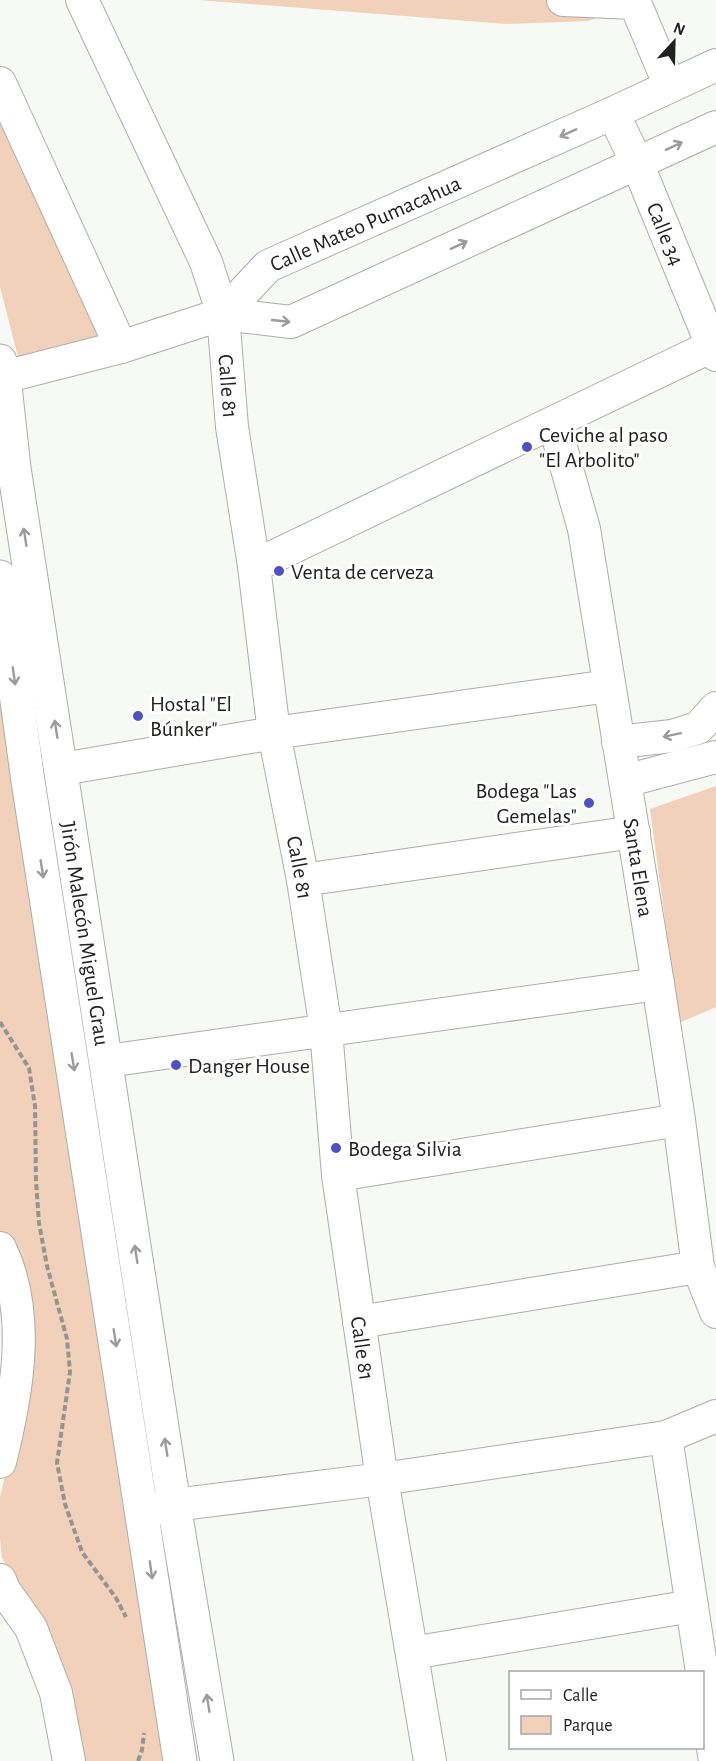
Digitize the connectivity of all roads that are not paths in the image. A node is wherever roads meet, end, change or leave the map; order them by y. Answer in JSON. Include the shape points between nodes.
{"nodes":[{"id":1,"x":82,"y":0,"type":"edge"},
{"id":2,"x":563,"y":0,"type":"edge"},
{"id":3,"x":637,"y":2,"type":"edge"},
{"id":4,"x":716,"y":64,"type":"edge"},
{"id":5,"x":0,"y":83,"type":"edge"},
{"id":6,"x":670,"y":86,"type":"junction"},
{"id":7,"x":613,"y":113,"type":"junction"},
{"id":8,"x":716,"y":127,"type":"edge"},
{"id":9,"x":637,"y":163,"type":"junction"},
{"id":10,"x":223,"y":314,"type":"junction"},
{"id":11,"x":122,"y":347,"type":"junction"},
{"id":12,"x":714,"y":351,"type":"edge"},
{"id":13,"x":1,"y":372,"type":"edge"},
{"id":14,"x":555,"y":423,"type":"junction"},
{"id":15,"x":254,"y":566,"type":"junction"},
{"id":16,"x":0,"y":577,"type":"edge"},
{"id":17,"x":609,"y":686,"type":"junction"},
{"id":18,"x":716,"y":711,"type":"edge"},
{"id":19,"x":274,"y":733,"type":"junction"},
{"id":20,"x":618,"y":742,"type":"junction"},
{"id":21,"x":716,"y":757,"type":"edge"},
{"id":22,"x":62,"y":769,"type":"junction"},
{"id":23,"x":625,"y":781,"type":"junction"},
{"id":24,"x":634,"y":832,"type":"junction"},
{"id":25,"x":303,"y":880,"type":"junction"},
{"id":26,"x":658,"y":984,"type":"junction"},
{"id":27,"x":326,"y":1030,"type":"junction"},
{"id":28,"x":107,"y":1061,"type":"junction"},
{"id":29,"x":679,"y":1120,"type":"junction"},
{"id":30,"x":338,"y":1175,"type":"junction"},
{"id":31,"x":0,"y":1248,"type":"edge"},
{"id":32,"x":698,"y":1267,"type":"junction"},
{"id":33,"x":716,"y":1312,"type":"edge"},
{"id":34,"x":359,"y":1322,"type":"junction"},
{"id":35,"x":716,"y":1416,"type":"edge"},
{"id":36,"x":666,"y":1437,"type":"junction"},
{"id":37,"x":0,"y":1462,"type":"edge"},
{"id":38,"x":382,"y":1479,"type":"junction"},
{"id":39,"x":174,"y":1505,"type":"junction"},
{"id":40,"x":142,"y":1512,"type":"junction"},
{"id":41,"x":0,"y":1580,"type":"edge"},
{"id":42,"x":692,"y":1606,"type":"junction"},
{"id":43,"x":412,"y":1653,"type":"junction"},
{"id":44,"x":701,"y":1671,"type":"edge"},
{"id":45,"x":704,"y":1688,"type":"edge"},
{"id":46,"x":69,"y":1761,"type":"edge"},
{"id":47,"x":180,"y":1761,"type":"edge"},
{"id":48,"x":217,"y":1761,"type":"edge"},
{"id":49,"x":430,"y":1761,"type":"edge"},
{"id":50,"x":715,"y":1761,"type":"edge"}],
"edges":[{"from":1,"to":10,"type":"street","name":"Calle 81","via":[[206,262]]},
{"from":2,"to":3,"type":"street"},
{"from":3,"to":6,"type":"street"},
{"from":4,"to":6,"type":"street","name":"Calle Mateo Pumacahua"},
{"from":5,"to":11,"type":"street"},
{"from":6,"to":7,"type":"street","name":"Calle Mateo Pumacahua"},
{"from":7,"to":9,"type":"street","name":"Calle 34"},
{"from":7,"to":10,"type":"street","name":"Calle Mateo Pumacahua","one_way":true,"via":[[268,266]]},
{"from":9,"to":8,"type":"street","one_way":true},
{"from":10,"to":9,"type":"street","one_way":true,"via":[[291,322]]},
{"from":9,"to":12,"type":"street","name":"Calle 34"},
{"from":10,"to":11,"type":"street"},
{"from":10,"to":15,"type":"street","name":"Calle 81","via":[[232,427]]},
{"from":11,"to":13,"type":"street"},
{"from":12,"to":14,"type":"street"},
{"from":22,"to":13,"type":"main road","name":"Jirón Malecón Miguel Grau","one_way":true},
{"from":14,"to":15,"type":"street"},
{"from":14,"to":17,"type":"street","name":"Santa Elena","via":[[585,529]]},
{"from":15,"to":19,"type":"street","name":"Calle 81"},
{"from":16,"to":40,"type":"main road","name":"Jirón Malecón Miguel Grau","one_way":true},
{"from":17,"to":19,"type":"street"},
{"from":17,"to":20,"type":"street","name":"Santa Elena"},
{"from":18,"to":20,"type":"street","one_way":true,"via":[[698,728],[672,736]]},
{"from":19,"to":22,"type":"street"},
{"from":19,"to":25,"type":"street","name":"Calle 81"},
{"from":20,"to":23,"type":"street","name":"Santa Elena"},
{"from":21,"to":23,"type":"street"},
{"from":22,"to":28,"type":"main road","name":"Jirón Malecón Miguel Grau"},
{"from":23,"to":24,"type":"street","name":"Santa Elena"},
{"from":24,"to":25,"type":"street"},
{"from":24,"to":26,"type":"street","name":"Santa Elena"},
{"from":25,"to":27,"type":"street","name":"Calle 81"},
{"from":26,"to":27,"type":"street"},
{"from":26,"to":29,"type":"street","name":"Santa Elena"},
{"from":27,"to":28,"type":"street"},
{"from":27,"to":30,"type":"street","name":"Calle 81"},
{"from":39,"to":28,"type":"main road","name":"Jirón Malecón Miguel Grau","one_way":true},
{"from":29,"to":30,"type":"street"},
{"from":29,"to":32,"type":"street","name":"Santa Elena"},
{"from":30,"to":34,"type":"street","name":"Calle 81"},
{"from":31,"to":37,"type":"street","via":[[16,1295],[18,1341],[18,1373]]},
{"from":32,"to":33,"type":"street","name":"Santa Elena"},
{"from":32,"to":34,"type":"street"},
{"from":34,"to":38,"type":"street","name":"Calle 81"},
{"from":35,"to":36,"type":"street"},
{"from":36,"to":38,"type":"street"},
{"from":36,"to":42,"type":"street"},
{"from":38,"to":39,"type":"street"},
{"from":38,"to":43,"type":"street","name":"Calle 81"},
{"from":39,"to":40,"type":"street"},
{"from":48,"to":39,"type":"main road","name":"Jirón Malecón Miguel Grau","one_way":true},
{"from":40,"to":47,"type":"main road","name":"Jirón Malecón Miguel Grau","one_way":true},
{"from":41,"to":46,"type":"street","via":[[31,1628],[56,1693]]},
{"from":42,"to":43,"type":"street"},
{"from":42,"to":44,"type":"street"},
{"from":43,"to":49,"type":"street","name":"Calle 81"},
{"from":45,"to":50,"type":"street"}]}
